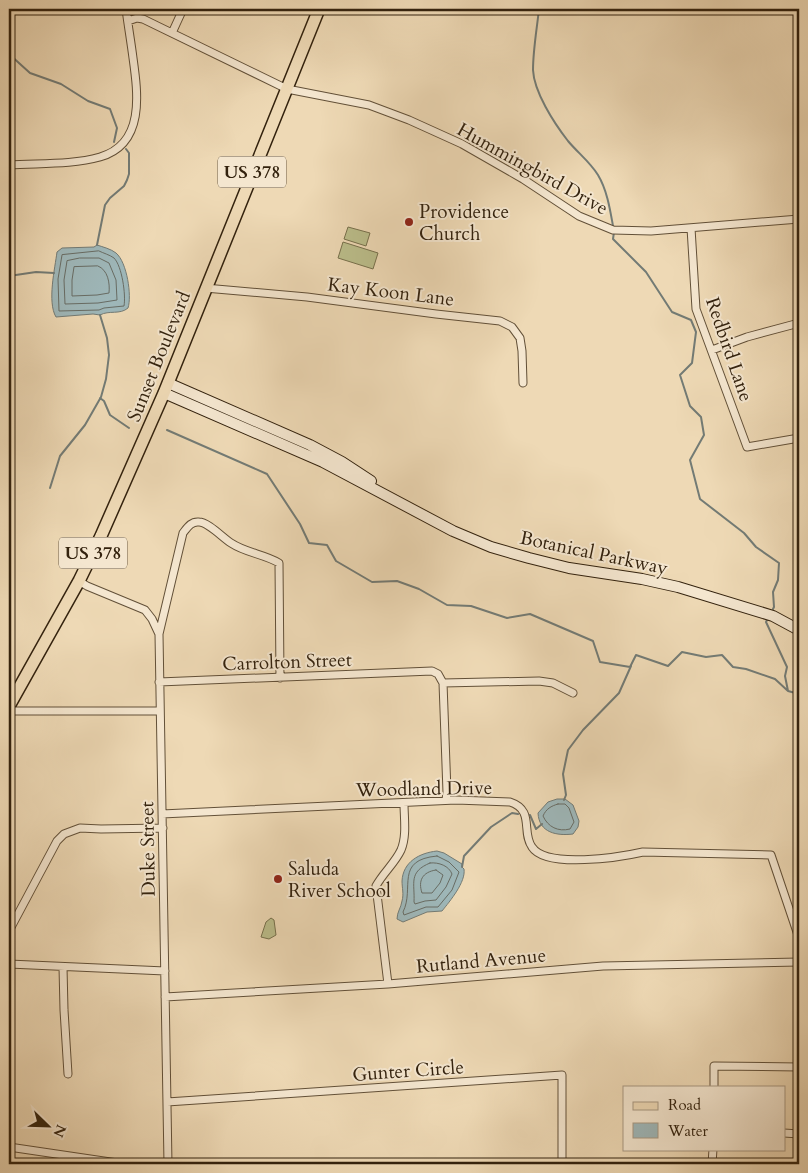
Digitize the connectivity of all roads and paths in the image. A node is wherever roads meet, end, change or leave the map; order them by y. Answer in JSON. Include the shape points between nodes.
{"nodes":[{"id":1,"x":126,"y":9,"type":"edge"},
{"id":2,"x":182,"y":9,"type":"edge"},
{"id":3,"x":319,"y":9,"type":"edge"},
{"id":4,"x":128,"y":21,"type":"junction"},
{"id":5,"x":172,"y":34,"type":"junction"},
{"id":6,"x":287,"y":89,"type":"junction"},
{"id":7,"x":9,"y":165,"type":"edge"},
{"id":8,"x":799,"y":219,"type":"edge"},
{"id":9,"x":691,"y":228,"type":"junction"},
{"id":10,"x":205,"y":288,"type":"junction"},
{"id":11,"x":799,"y":323,"type":"edge"},
{"id":12,"x":712,"y":350,"type":"junction"},
{"id":13,"x":523,"y":383,"type":"dead end"},
{"id":14,"x":166,"y":388,"type":"junction"},
{"id":15,"x":799,"y":438,"type":"edge"},
{"id":16,"x":79,"y":581,"type":"junction"},
{"id":17,"x":799,"y":630,"type":"edge"},
{"id":18,"x":159,"y":634,"type":"junction"},
{"id":19,"x":280,"y":678,"type":"junction"},
{"id":20,"x":159,"y":682,"type":"junction"},
{"id":21,"x":444,"y":683,"type":"junction"},
{"id":22,"x":573,"y":693,"type":"dead end"},
{"id":23,"x":9,"y":706,"type":"edge"},
{"id":24,"x":9,"y":711,"type":"edge"},
{"id":25,"x":160,"y":711,"type":"junction"},
{"id":26,"x":446,"y":800,"type":"junction"},
{"id":27,"x":404,"y":803,"type":"junction"},
{"id":28,"x":162,"y":814,"type":"junction"},
{"id":29,"x":163,"y":828,"type":"junction"},
{"id":30,"x":9,"y":931,"type":"edge"},
{"id":31,"x":799,"y":938,"type":"edge"},
{"id":32,"x":799,"y":962,"type":"edge"},
{"id":33,"x":9,"y":964,"type":"edge"},
{"id":34,"x":63,"y":968,"type":"junction"},
{"id":35,"x":165,"y":971,"type":"junction"},
{"id":36,"x":388,"y":984,"type":"junction"},
{"id":37,"x":165,"y":998,"type":"junction"},
{"id":38,"x":799,"y":1067,"type":"edge"},
{"id":39,"x":68,"y":1074,"type":"dead end"},
{"id":40,"x":714,"y":1086,"type":"edge"},
{"id":41,"x":167,"y":1102,"type":"junction"},
{"id":42,"x":786,"y":1133,"type":"edge"},
{"id":43,"x":799,"y":1134,"type":"edge"},
{"id":44,"x":9,"y":1147,"type":"edge"},
{"id":45,"x":712,"y":1150,"type":"edge"},
{"id":46,"x":124,"y":1164,"type":"edge"},
{"id":47,"x":168,"y":1164,"type":"edge"},
{"id":48,"x":562,"y":1164,"type":"edge"},
{"id":49,"x":712,"y":1164,"type":"edge"}],
"edges":[{"from":1,"to":4,"type":"street"},
{"from":2,"to":5,"type":"street"},
{"from":3,"to":6,"type":"main road","name":"Sunset Boulevard","number":"US 378"},
{"from":4,"to":5,"type":"street","name":"Hummingbird Drive","via":[[143,19]]},
{"from":4,"to":7,"type":"street","via":[[137,105],[132,131],[121,146],[112,152],[83,160]]},
{"from":5,"to":6,"type":"street","name":"Hummingbird Drive"},
{"from":6,"to":9,"type":"street","name":"Hummingbird Drive","via":[[369,105],[409,120],[462,144],[596,224],[624,232]]},
{"from":6,"to":10,"type":"main road","name":"Sunset Boulevard","number":"US 378"},
{"from":8,"to":9,"type":"street","name":"Hummingbird Drive"},
{"from":9,"to":12,"type":"street","name":"Redbird Lane","via":[[696,309]]},
{"from":10,"to":13,"type":"street","name":"Kay Koon Lane","via":[[500,321],[512,327],[520,338]]},
{"from":10,"to":14,"type":"main road","name":"Sunset Boulevard","number":"US 378"},
{"from":11,"to":12,"type":"street"},
{"from":12,"to":15,"type":"street","name":"Redbird Lane","via":[[747,447]]},
{"from":14,"to":16,"type":"main road","name":"Sunset Boulevard","number":"US 378"},
{"from":14,"to":17,"type":"street","name":"Botanical Parkway","via":[[324,462],[452,531],[491,546],[569,568],[678,587],[784,620]]},
{"from":16,"to":18,"type":"street","name":"Duke Street","via":[[145,610]]},
{"from":16,"to":23,"type":"main road","name":"Sunset Boulevard","number":"US 378"},
{"from":18,"to":19,"type":"street","via":[[184,533],[188,526],[199,521],[233,545],[279,563]]},
{"from":18,"to":20,"type":"street","name":"Duke Street"},
{"from":19,"to":20,"type":"street","name":"Carrolton Street"},
{"from":19,"to":21,"type":"street","name":"Carrolton Street","via":[[432,671]]},
{"from":20,"to":25,"type":"street","name":"Duke Street"},
{"from":21,"to":22,"type":"street","via":[[539,681]]},
{"from":21,"to":26,"type":"street"},
{"from":24,"to":25,"type":"street"},
{"from":25,"to":28,"type":"street","name":"Duke Street"},
{"from":26,"to":27,"type":"street","name":"Woodland Drive"},
{"from":26,"to":31,"type":"street","name":"Woodland Drive","via":[[516,804],[526,817],[531,847],[551,858],[584,860],[644,852],[771,855]]},
{"from":27,"to":28,"type":"street","name":"Woodland Drive"},
{"from":27,"to":36,"type":"street","via":[[400,851],[376,886]]},
{"from":28,"to":29,"type":"street","name":"Duke Street"},
{"from":29,"to":30,"type":"street","via":[[80,828],[64,834],[57,841]]},
{"from":29,"to":35,"type":"street","name":"Duke Street"},
{"from":32,"to":36,"type":"street","name":"Rutland Avenue","via":[[603,966]]},
{"from":33,"to":34,"type":"street"},
{"from":34,"to":35,"type":"street"},
{"from":34,"to":39,"type":"street"},
{"from":35,"to":37,"type":"street","name":"Duke Street"},
{"from":36,"to":37,"type":"street","name":"Rutland Avenue"},
{"from":37,"to":41,"type":"street","name":"Duke Street"},
{"from":38,"to":40,"type":"street","via":[[714,1066]]},
{"from":41,"to":47,"type":"street","name":"Duke Street"},
{"from":41,"to":48,"type":"street","name":"Gunter Circle","via":[[562,1075]]},
{"from":42,"to":43,"type":"street"},
{"from":44,"to":46,"type":"street"},
{"from":45,"to":49,"type":"street"}]}
